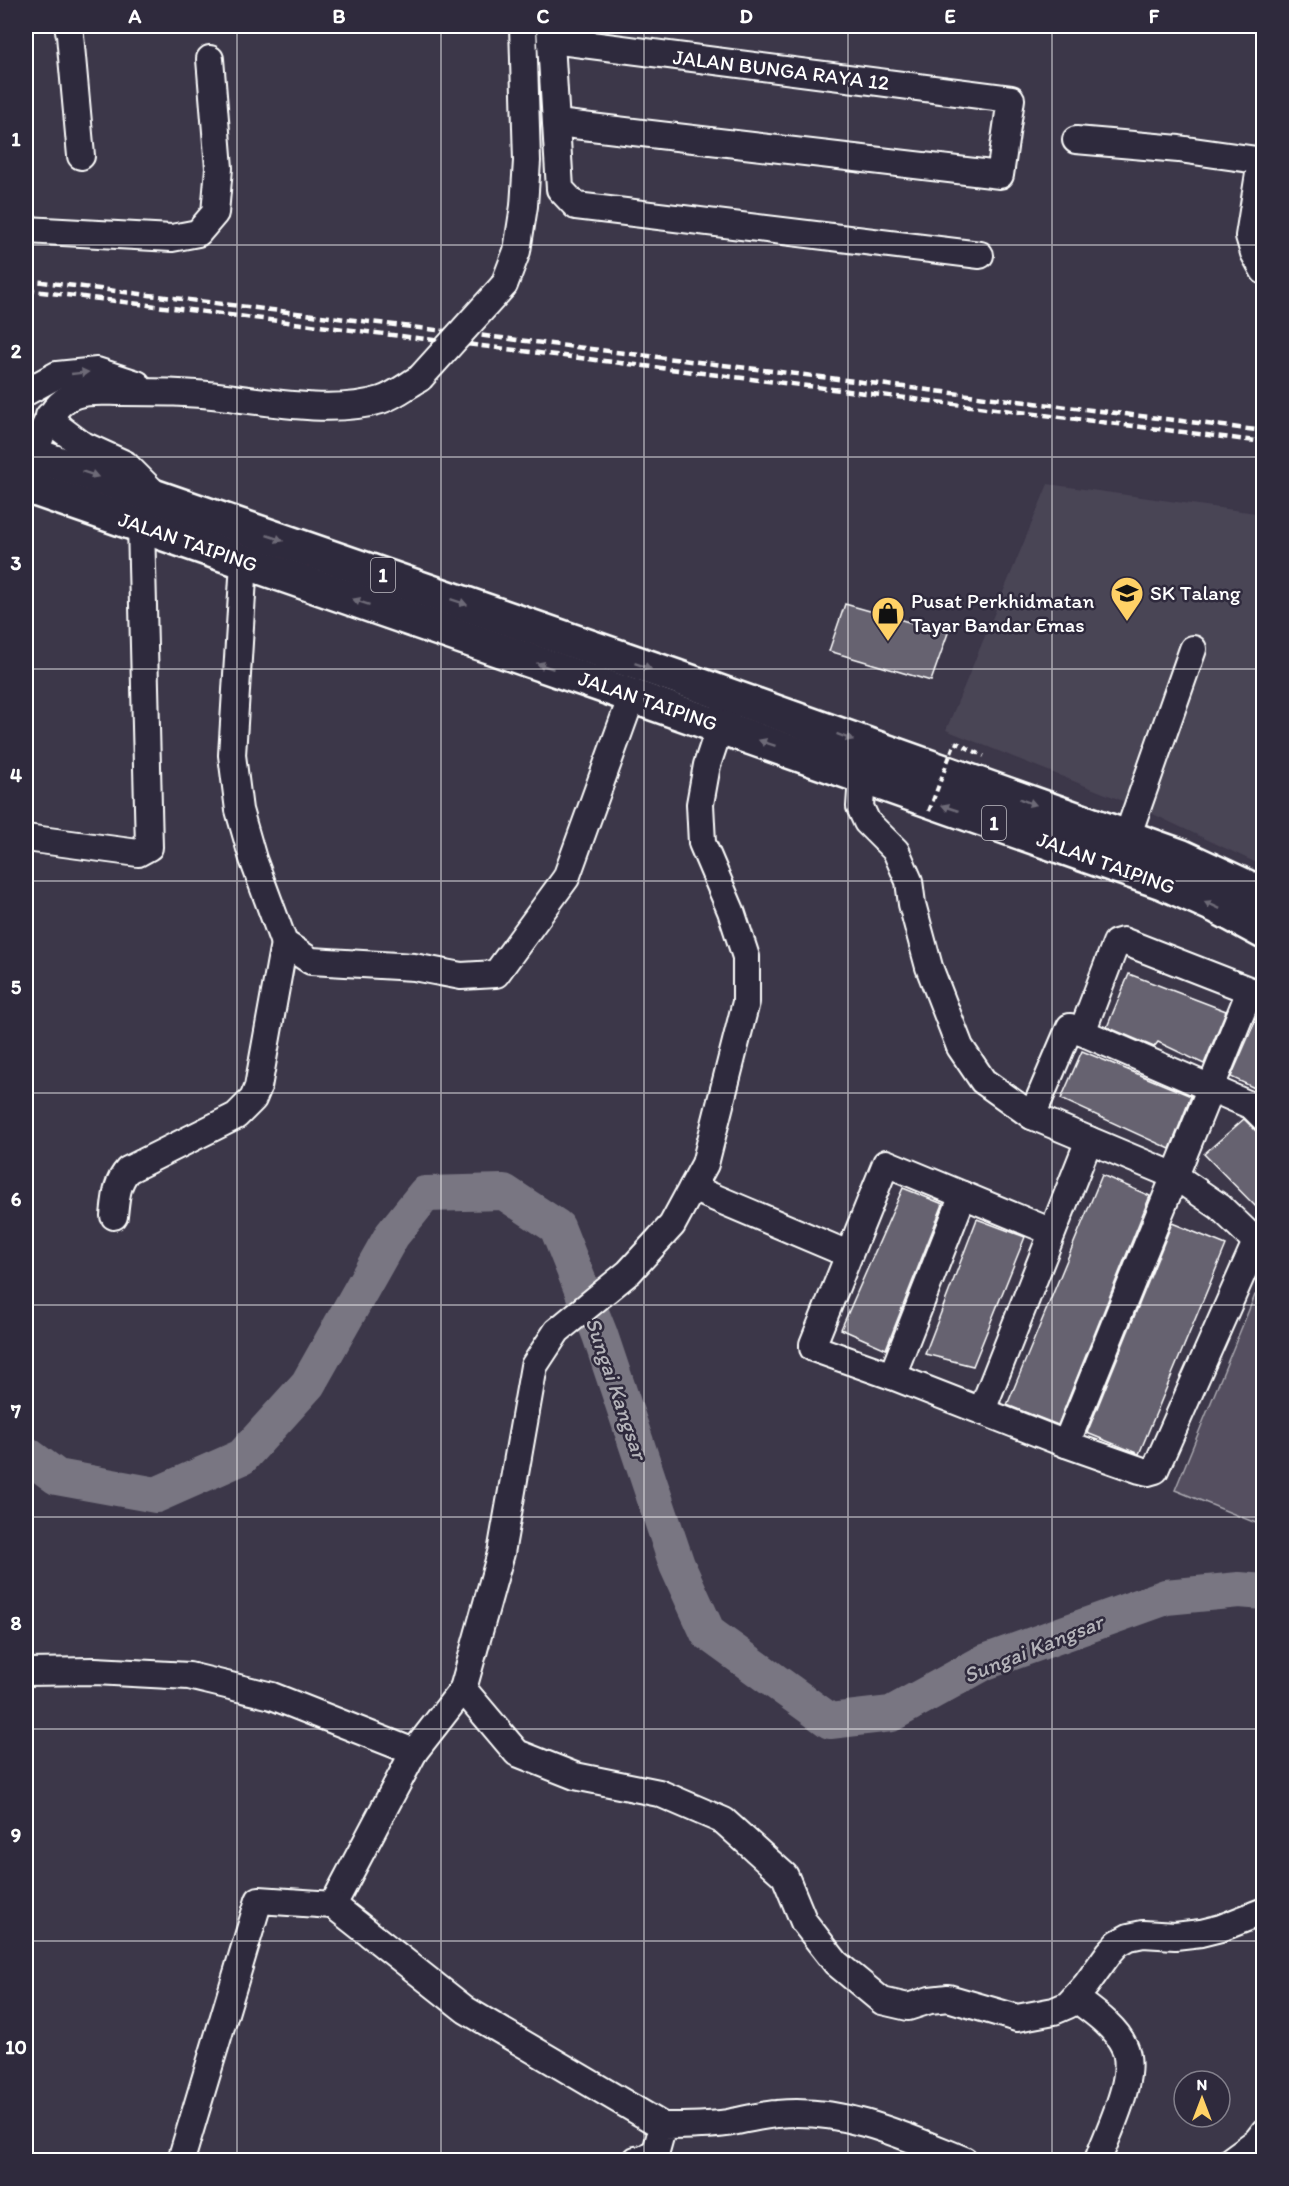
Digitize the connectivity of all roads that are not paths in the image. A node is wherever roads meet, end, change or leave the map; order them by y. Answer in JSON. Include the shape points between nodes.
{"nodes":[{"id":1,"x":68,"y":26,"type":"edge"},
{"id":2,"x":523,"y":26,"type":"edge"},
{"id":3,"x":551,"y":33,"type":"edge"},
{"id":4,"x":210,"y":59,"type":"dead end"},
{"id":5,"x":557,"y":123,"type":"junction"},
{"id":6,"x":1076,"y":140,"type":"dead end"},
{"id":7,"x":81,"y":156,"type":"dead end"},
{"id":8,"x":1262,"y":161,"type":"edge"},
{"id":9,"x":26,"y":230,"type":"edge"},
{"id":10,"x":980,"y":255,"type":"dead end"},
{"id":11,"x":1263,"y":271,"type":"edge"},
{"id":12,"x":26,"y":392,"type":"edge"},
{"id":13,"x":160,"y":392,"type":"junction"},
{"id":14,"x":49,"y":416,"type":"junction"},
{"id":15,"x":29,"y":462,"type":"edge"},
{"id":16,"x":26,"y":486,"type":"edge"},
{"id":17,"x":159,"y":498,"type":"junction"},
{"id":18,"x":141,"y":525,"type":"junction"},
{"id":19,"x":244,"y":562,"type":"junction"},
{"id":20,"x":1193,"y":649,"type":"dead end"},
{"id":21,"x":632,"y":696,"type":"junction"},
{"id":22,"x":725,"y":711,"type":"junction"},
{"id":23,"x":862,"y":777,"type":"junction"},
{"id":24,"x":26,"y":838,"type":"edge"},
{"id":25,"x":1122,"y":852,"type":"junction"},
{"id":26,"x":1263,"y":895,"type":"edge"},
{"id":27,"x":1263,"y":932,"type":"edge"},
{"id":28,"x":284,"y":943,"type":"junction"},
{"id":29,"x":1257,"y":994,"type":"edge"},
{"id":30,"x":1082,"y":1032,"type":"junction"},
{"id":31,"x":1211,"y":1088,"type":"junction"},
{"id":32,"x":1032,"y":1116,"type":"junction"},
{"id":33,"x":1263,"y":1118,"type":"edge"},
{"id":34,"x":1089,"y":1140,"type":"junction"},
{"id":35,"x":1175,"y":1176,"type":"junction"},
{"id":36,"x":692,"y":1188,"type":"junction"},
{"id":37,"x":963,"y":1195,"type":"junction"},
{"id":38,"x":114,"y":1216,"type":"dead end"},
{"id":39,"x":1052,"y":1232,"type":"junction"},
{"id":40,"x":1260,"y":1246,"type":"edge"},
{"id":41,"x":848,"y":1254,"type":"junction"},
{"id":42,"x":892,"y":1376,"type":"junction"},
{"id":43,"x":982,"y":1410,"type":"junction"},
{"id":44,"x":1066,"y":1444,"type":"junction"},
{"id":45,"x":26,"y":1672,"type":"edge"},
{"id":46,"x":463,"y":1689,"type":"junction"},
{"id":47,"x":414,"y":1752,"type":"junction"},
{"id":48,"x":333,"y":1905,"type":"junction"},
{"id":49,"x":1263,"y":1911,"type":"edge"},
{"id":50,"x":1075,"y":1998,"type":"junction"},
{"id":51,"x":1263,"y":2132,"type":"edge"},
{"id":52,"x":654,"y":2142,"type":"edge"},
{"id":53,"x":181,"y":2160,"type":"edge"},
{"id":54,"x":964,"y":2160,"type":"edge"},
{"id":55,"x":1098,"y":2160,"type":"edge"},
{"id":56,"x":1231,"y":2160,"type":"edge"}],
"edges":[{"from":1,"to":7,"type":"street"},
{"from":2,"to":13,"type":"street","bridge":true,"via":[[527,161],[518,250],[504,285],[420,378],[382,400],[350,405],[315,406]]},
{"from":3,"to":5,"type":"street"},
{"from":3,"to":5,"type":"street","name":"JALAN BUNGA RAYA 12","via":[[1011,99],[1000,175]]},
{"from":4,"to":9,"type":"street","via":[[219,168],[215,213],[198,233],[172,238]]},
{"from":5,"to":10,"type":"street","via":[[560,189],[576,206]]},
{"from":6,"to":8,"type":"street","via":[[1179,148]]},
{"from":8,"to":11,"type":"street","via":[[1249,236]]},
{"from":12,"to":13,"type":"street","one_way":true,"via":[[57,375],[97,371]]},
{"from":13,"to":14,"type":"street","via":[[86,392],[65,400]]},
{"from":14,"to":15,"type":"street"},
{"from":14,"to":17,"type":"street","via":[[81,444],[125,464]]},
{"from":15,"to":17,"type":"highway","name":"JALAN TAIPING","number":"1","one_way":true},
{"from":16,"to":18,"type":"highway","name":"JALAN TAIPING","number":"1"},
{"from":17,"to":22,"type":"highway","name":"JALAN TAIPING","number":"1","one_way":true},
{"from":18,"to":19,"type":"highway","name":"JALAN TAIPING","number":"1"},
{"from":18,"to":24,"type":"street","via":[[149,847],[138,853]]},
{"from":21,"to":19,"type":"highway","name":"JALAN TAIPING","number":"1","one_way":true},
{"from":19,"to":28,"type":"street","via":[[232,755],[239,810]]},
{"from":20,"to":25,"type":"street"},
{"from":21,"to":22,"type":"highway","name":"JALAN TAIPING","number":"1"},
{"from":21,"to":28,"type":"street","via":[[566,878],[496,974],[461,976],[414,967],[311,961]]},
{"from":23,"to":22,"type":"highway","name":"JALAN TAIPING","number":"1","one_way":true},
{"from":22,"to":25,"type":"highway","name":"JALAN TAIPING","number":"1","one_way":true},
{"from":22,"to":36,"type":"street","via":[[707,765],[700,804],[702,843],[746,957],[746,1002],[705,1164]]},
{"from":25,"to":23,"type":"highway","name":"JALAN TAIPING","number":"1","one_way":true},
{"from":23,"to":32,"type":"street","via":[[860,807],[867,822],[896,851],[909,881],[928,967],[960,1047],[983,1081]]},
{"from":25,"to":26,"type":"highway","name":"JALAN TAIPING","number":"1","via":[[1180,856]]},
{"from":27,"to":25,"type":"highway","name":"JALAN TAIPING","number":"1","one_way":true,"via":[[1162,882]]},
{"from":28,"to":38,"type":"street","via":[[253,1099],[236,1116],[128,1170],[117,1189]]},
{"from":29,"to":30,"type":"street","via":[[1123,941],[1116,944]]},
{"from":29,"to":31,"type":"street"},
{"from":30,"to":31,"type":"street"},
{"from":30,"to":32,"type":"street","via":[[1070,1027]]},
{"from":31,"to":33,"type":"street","via":[[1252,1106]]},
{"from":31,"to":35,"type":"street"},
{"from":32,"to":34,"type":"street"},
{"from":34,"to":35,"type":"street"},
{"from":34,"to":39,"type":"street"},
{"from":35,"to":40,"type":"street","via":[[1220,1207]]},
{"from":35,"to":44,"type":"street"},
{"from":36,"to":41,"type":"street"},
{"from":36,"to":46,"type":"street","via":[[672,1225],[629,1272],[557,1331],[534,1366],[501,1553]]},
{"from":37,"to":39,"type":"street"},
{"from":37,"to":41,"type":"street","via":[[886,1164]]},
{"from":37,"to":42,"type":"street"},
{"from":39,"to":43,"type":"street"},
{"from":40,"to":44,"type":"street","via":[[1155,1470],[1140,1470]]},
{"from":41,"to":42,"type":"street","via":[[813,1348]]},
{"from":42,"to":43,"type":"street"},
{"from":43,"to":44,"type":"street"},
{"from":45,"to":47,"type":"street","via":[[95,1671],[189,1677],[272,1696]]},
{"from":46,"to":47,"type":"street"},
{"from":46,"to":50,"type":"street","via":[[518,1752],[575,1776],[659,1793],[724,1821],[785,1876],[804,1922],[836,1964],[882,2001],[908,2007],[948,1998],[1017,2018],[1054,2011],[1068,2006]]},
{"from":47,"to":48,"type":"street"},
{"from":48,"to":52,"type":"street","via":[[466,2010]]},
{"from":48,"to":53,"type":"street","via":[[259,1899]]},
{"from":49,"to":50,"type":"street","via":[[1201,1934],[1143,1934],[1118,1942]]},
{"from":50,"to":55,"type":"street","via":[[1112,2029],[1124,2046],[1128,2062],[1127,2082]]},
{"from":51,"to":56,"type":"street"},
{"from":52,"to":54,"type":"street","via":[[778,2114],[823,2114],[886,2129]]}]}
